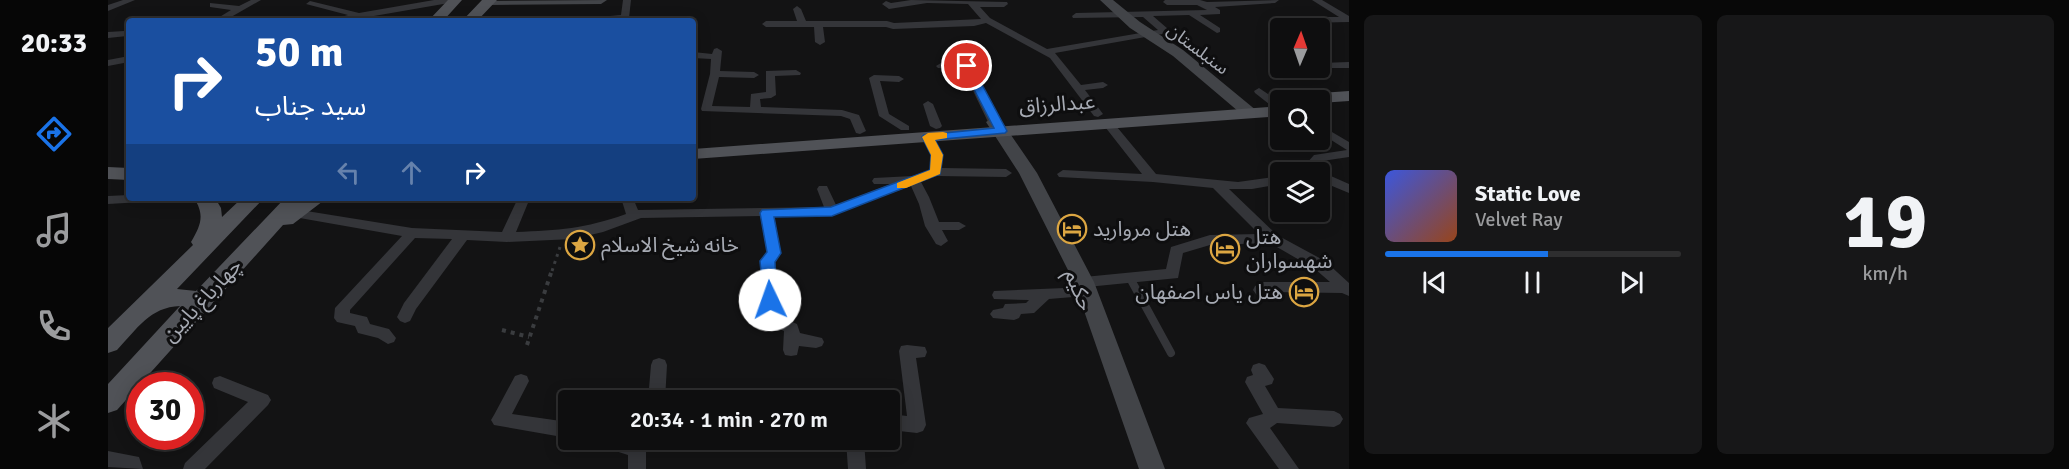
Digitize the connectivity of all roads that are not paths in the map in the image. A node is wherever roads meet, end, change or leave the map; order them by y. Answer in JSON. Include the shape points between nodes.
{"nodes":[{"id":1,"x":131,"y":0,"type":"edge"},
{"id":2,"x":257,"y":0,"type":"edge"},
{"id":3,"x":316,"y":0,"type":"edge"},
{"id":4,"x":336,"y":0,"type":"edge"},
{"id":5,"x":449,"y":0,"type":"edge"},
{"id":6,"x":456,"y":0,"type":"edge"},
{"id":7,"x":578,"y":0,"type":"edge"},
{"id":8,"x":601,"y":0,"type":"edge"},
{"id":9,"x":627,"y":0,"type":"edge"},
{"id":10,"x":926,"y":0,"type":"edge"},
{"id":11,"x":1106,"y":0,"type":"edge"},
{"id":12,"x":1275,"y":0,"type":"edge"},
{"id":13,"x":1316,"y":0,"type":"edge"},
{"id":14,"x":489,"y":1,"type":"edge"},
{"id":15,"x":970,"y":2,"type":"edge"},
{"id":16,"x":1167,"y":2,"type":"dead end"},
{"id":17,"x":886,"y":4,"type":"dead end"},
{"id":18,"x":1004,"y":4,"type":"dead end"},
{"id":19,"x":1206,"y":4,"type":"junction"},
{"id":20,"x":213,"y":5,"type":"dead end"},
{"id":21,"x":109,"y":6,"type":"edge"},
{"id":22,"x":325,"y":8,"type":"junction"},
{"id":23,"x":240,"y":9,"type":"junction"},
{"id":24,"x":797,"y":9,"type":"dead end"},
{"id":25,"x":1191,"y":13,"type":"junction"},
{"id":26,"x":1151,"y":14,"type":"junction"},
{"id":27,"x":360,"y":15,"type":"junction"},
{"id":28,"x":1076,"y":16,"type":"dead end"},
{"id":29,"x":1123,"y":16,"type":"junction"},
{"id":30,"x":223,"y":18,"type":"edge"},
{"id":31,"x":345,"y":18,"type":"edge"},
{"id":32,"x":438,"y":18,"type":"edge"},
{"id":33,"x":472,"y":18,"type":"edge"},
{"id":34,"x":614,"y":18,"type":"dead end"},
{"id":35,"x":987,"y":20,"type":"junction"},
{"id":36,"x":1330,"y":20,"type":"edge"},
{"id":37,"x":1349,"y":20,"type":"edge"},
{"id":38,"x":766,"y":24,"type":"dead end"},
{"id":39,"x":803,"y":24,"type":"junction"},
{"id":40,"x":818,"y":24,"type":"junction"},
{"id":41,"x":1217,"y":30,"type":"dead end"},
{"id":42,"x":124,"y":34,"type":"dead end"},
{"id":43,"x":108,"y":35,"type":"edge"},
{"id":44,"x":1151,"y":35,"type":"junction"},
{"id":45,"x":820,"y":42,"type":"dead end"},
{"id":46,"x":1047,"y":52,"type":"junction"},
{"id":47,"x":696,"y":55,"type":"edge"},
{"id":48,"x":126,"y":60,"type":"edge"},
{"id":49,"x":108,"y":63,"type":"edge"},
{"id":50,"x":1349,"y":65,"type":"edge"},
{"id":51,"x":940,"y":66,"type":"dead end"},
{"id":52,"x":967,"y":66,"type":"junction"},
{"id":53,"x":1330,"y":66,"type":"edge"},
{"id":54,"x":986,"y":67,"type":"dead end"},
{"id":55,"x":715,"y":74,"type":"junction"},
{"id":56,"x":796,"y":74,"type":"dead end"},
{"id":57,"x":753,"y":75,"type":"dead end"},
{"id":58,"x":899,"y":79,"type":"dead end"},
{"id":59,"x":1103,"y":86,"type":"dead end"},
{"id":60,"x":1078,"y":88,"type":"junction"},
{"id":61,"x":1259,"y":91,"type":"dead end"},
{"id":62,"x":1349,"y":96,"type":"edge"},
{"id":63,"x":1330,"y":97,"type":"edge"},
{"id":64,"x":1270,"y":99,"type":"edge"},
{"id":65,"x":928,"y":104,"type":"dead end"},
{"id":66,"x":1270,"y":106,"type":"edge"},
{"id":67,"x":1349,"y":106,"type":"edge"},
{"id":68,"x":1330,"y":108,"type":"edge"},
{"id":69,"x":1246,"y":109,"type":"junction"},
{"id":70,"x":756,"y":110,"type":"junction"},
{"id":71,"x":1103,"y":119,"type":"junction"},
{"id":72,"x":995,"y":126,"type":"junction"},
{"id":73,"x":905,"y":128,"type":"junction"},
{"id":74,"x":860,"y":131,"type":"junction"},
{"id":75,"x":932,"y":131,"type":"junction"},
{"id":76,"x":1330,"y":135,"type":"edge"},
{"id":77,"x":696,"y":143,"type":"edge"},
{"id":78,"x":1349,"y":147,"type":"edge"},
{"id":79,"x":1349,"y":153,"type":"edge"},
{"id":80,"x":696,"y":154,"type":"edge"},
{"id":81,"x":108,"y":160,"type":"edge"},
{"id":82,"x":1316,"y":162,"type":"edge"},
{"id":83,"x":124,"y":172,"type":"edge"},
{"id":84,"x":936,"y":172,"type":"junction"},
{"id":85,"x":1006,"y":173,"type":"dead end"},
{"id":86,"x":1063,"y":174,"type":"dead end"},
{"id":87,"x":1152,"y":178,"type":"junction"},
{"id":88,"x":913,"y":180,"type":"junction"},
{"id":89,"x":878,"y":181,"type":"dead end"},
{"id":90,"x":1330,"y":181,"type":"edge"},
{"id":91,"x":1270,"y":183,"type":"edge"},
{"id":92,"x":1218,"y":186,"type":"junction"},
{"id":93,"x":823,"y":189,"type":"dead end"},
{"id":94,"x":1349,"y":189,"type":"edge"},
{"id":95,"x":126,"y":199,"type":"edge"},
{"id":96,"x":108,"y":200,"type":"edge"},
{"id":97,"x":208,"y":201,"type":"edge"},
{"id":98,"x":251,"y":201,"type":"edge"},
{"id":99,"x":523,"y":201,"type":"edge"},
{"id":100,"x":628,"y":201,"type":"edge"},
{"id":101,"x":295,"y":205,"type":"edge"},
{"id":102,"x":832,"y":212,"type":"junction"},
{"id":103,"x":767,"y":213,"type":"junction"},
{"id":104,"x":633,"y":216,"type":"junction"},
{"id":105,"x":932,"y":226,"type":"junction"},
{"id":106,"x":959,"y":226,"type":"dead end"},
{"id":107,"x":412,"y":232,"type":"junction"},
{"id":108,"x":463,"y":235,"type":"junction"},
{"id":109,"x":507,"y":237,"type":"junction"},
{"id":110,"x":1272,"y":238,"type":"junction"},
{"id":111,"x":941,"y":241,"type":"dead end"},
{"id":112,"x":191,"y":261,"type":"junction"},
{"id":113,"x":1130,"y":278,"type":"junction"},
{"id":114,"x":1084,"y":282,"type":"junction"},
{"id":115,"x":1347,"y":290,"type":"edge"},
{"id":116,"x":1046,"y":294,"type":"junction"},
{"id":117,"x":999,"y":295,"type":"dead end"},
{"id":118,"x":1266,"y":297,"type":"dead end"},
{"id":119,"x":147,"y":304,"type":"junction"},
{"id":120,"x":192,"y":311,"type":"junction"},
{"id":121,"x":998,"y":314,"type":"dead end"},
{"id":122,"x":405,"y":317,"type":"dead end"},
{"id":123,"x":388,"y":338,"type":"dead end"},
{"id":124,"x":816,"y":342,"type":"dead end"},
{"id":125,"x":108,"y":343,"type":"edge"},
{"id":126,"x":919,"y":352,"type":"dead end"},
{"id":127,"x":1171,"y":353,"type":"dead end"},
{"id":128,"x":659,"y":365,"type":"dead end"},
{"id":129,"x":1259,"y":370,"type":"dead end"},
{"id":130,"x":521,"y":381,"type":"dead end"},
{"id":131,"x":220,"y":383,"type":"dead end"},
{"id":132,"x":657,"y":390,"type":"edge"},
{"id":133,"x":108,"y":402,"type":"edge"},
{"id":134,"x":1273,"y":415,"type":"junction"},
{"id":135,"x":1334,"y":419,"type":"dead end"},
{"id":136,"x":900,"y":423,"type":"edge"},
{"id":137,"x":558,"y":429,"type":"edge"},
{"id":138,"x":639,"y":450,"type":"edge"},
{"id":139,"x":856,"y":450,"type":"edge"},
{"id":140,"x":108,"y":459,"type":"edge"},
{"id":141,"x":134,"y":469,"type":"edge"},
{"id":142,"x":192,"y":469,"type":"edge"},
{"id":143,"x":638,"y":469,"type":"edge"},
{"id":144,"x":857,"y":469,"type":"edge"},
{"id":145,"x":1144,"y":469,"type":"edge"},
{"id":146,"x":1152,"y":469,"type":"edge"},
{"id":147,"x":1290,"y":469,"type":"edge"}],
"edges":[{"from":1,"to":21,"type":"street"},
{"from":2,"to":23,"type":"street"},
{"from":3,"to":22,"type":"street","via":[[310,4]]},
{"from":4,"to":22,"type":"street"},
{"from":5,"to":27,"type":"street"},
{"from":6,"to":32,"type":"main road"},
{"from":7,"to":8,"type":"street"},
{"from":7,"to":14,"type":"street"},
{"from":9,"to":34,"type":"street","via":[[625,18]]},
{"from":10,"to":15,"type":"street"},
{"from":10,"to":17,"type":"street"},
{"from":11,"to":29,"type":"street","name":"سنبلستان"},
{"from":12,"to":19,"type":"street"},
{"from":13,"to":37,"type":"street"},
{"from":14,"to":33,"type":"main road"},
{"from":15,"to":18,"type":"street"},
{"from":15,"to":35,"type":"street"},
{"from":16,"to":19,"type":"street"},
{"from":19,"to":25,"type":"street","via":[[1217,12]]},
{"from":20,"to":23,"type":"street"},
{"from":22,"to":27,"type":"street"},
{"from":23,"to":30,"type":"street"},
{"from":24,"to":39,"type":"street"},
{"from":25,"to":26,"type":"street"},
{"from":25,"to":41,"type":"street"},
{"from":26,"to":29,"type":"street"},
{"from":26,"to":44,"type":"street","via":[[1147,16],[1165,31]]},
{"from":27,"to":31,"type":"street"},
{"from":28,"to":29,"type":"street"},
{"from":29,"to":44,"type":"street","name":"سنبلستان"},
{"from":35,"to":40,"type":"street","via":[[893,26],[858,23],[844,17]]},
{"from":35,"to":46,"type":"street"},
{"from":36,"to":37,"type":"street"},
{"from":38,"to":39,"type":"street","via":[[778,28]]},
{"from":39,"to":40,"type":"street"},
{"from":40,"to":45,"type":"street"},
{"from":42,"to":43,"type":"street"},
{"from":44,"to":46,"type":"street"},
{"from":44,"to":69,"type":"street","name":"سنبلستان"},
{"from":46,"to":60,"type":"street"},
{"from":47,"to":55,"type":"street","via":[[717,54]]},
{"from":48,"to":49,"type":"street"},
{"from":50,"to":53,"type":"street"},
{"from":51,"to":52,"type":"street"},
{"from":52,"to":54,"type":"street"},
{"from":52,"to":72,"type":"street"},
{"from":55,"to":57,"type":"street"},
{"from":55,"to":70,"type":"street","via":[[706,109]]},
{"from":56,"to":70,"type":"street","via":[[770,73],[771,96],[755,96]]},
{"from":58,"to":73,"type":"street","via":[[874,78],[884,116]]},
{"from":59,"to":60,"type":"street"},
{"from":60,"to":71,"type":"street"},
{"from":61,"to":64,"type":"street"},
{"from":62,"to":63,"type":"main road"},
{"from":65,"to":75,"type":"street"},
{"from":66,"to":69,"type":"main road","name":"عبدالرزاق"},
{"from":67,"to":68,"type":"main road"},
{"from":69,"to":71,"type":"main road","name":"عبدالرزاق"},
{"from":70,"to":74,"type":"street","via":[[842,113],[855,117]]},
{"from":71,"to":72,"type":"main road","name":"عبدالرزاق"},
{"from":71,"to":87,"type":"street"},
{"from":72,"to":75,"type":"main road","name":"عبدالرزاق"},
{"from":72,"to":114,"type":"street","name":"حکیم","via":[[1028,173]]},
{"from":72,"to":145,"type":"lane","name":"حکیم","via":[[1081,290]]},
{"from":73,"to":74,"type":"main road","name":"عبدالرزاق"},
{"from":73,"to":75,"type":"main road","name":"عبدالرزاق"},
{"from":74,"to":77,"type":"main road","name":"عبدالرزاق"},
{"from":75,"to":80,"type":"main road","name":"عبدالرزاق"},
{"from":75,"to":84,"type":"street"},
{"from":76,"to":78,"type":"street"},
{"from":79,"to":82,"type":"street","via":[[1318,158]]},
{"from":81,"to":83,"type":"main road"},
{"from":84,"to":85,"type":"street"},
{"from":84,"to":88,"type":"street"},
{"from":86,"to":87,"type":"street"},
{"from":87,"to":92,"type":"street"},
{"from":88,"to":89,"type":"street"},
{"from":88,"to":102,"type":"street"},
{"from":88,"to":105,"type":"street","via":[[928,204]]},
{"from":90,"to":94,"type":"street"},
{"from":91,"to":92,"type":"street"},
{"from":92,"to":110,"type":"street"},
{"from":93,"to":102,"type":"street"},
{"from":95,"to":96,"type":"street"},
{"from":97,"to":112,"type":"main road","via":[[213,216]]},
{"from":98,"to":112,"type":"main road","name":"چهارباغ پایین"},
{"from":99,"to":109,"type":"street"},
{"from":100,"to":104,"type":"street"},
{"from":101,"to":107,"type":"street"},
{"from":101,"to":120,"type":"main road","name":"چهارباغ پایین"},
{"from":102,"to":103,"type":"street"},
{"from":103,"to":104,"type":"street"},
{"from":103,"to":124,"type":"street","via":[[774,253],[768,261],[771,319],[792,328],[791,344]]},
{"from":104,"to":109,"type":"street","via":[[598,229],[565,235]]},
{"from":105,"to":106,"type":"street"},
{"from":105,"to":111,"type":"street"},
{"from":107,"to":108,"type":"street"},
{"from":107,"to":123,"type":"street","via":[[343,308],[342,318],[362,321],[363,329],[383,333]]},
{"from":108,"to":109,"type":"street"},
{"from":108,"to":122,"type":"street"},
{"from":110,"to":113,"type":"street","via":[[1210,240],[1176,250],[1173,274]]},
{"from":110,"to":115,"type":"street","via":[[1320,265]]},
{"from":112,"to":119,"type":"main road","name":"چهارباغ پایین"},
{"from":113,"to":114,"type":"street"},
{"from":113,"to":127,"type":"lane"},
{"from":114,"to":116,"type":"street","via":[[1068,294]]},
{"from":114,"to":146,"type":"street","name":"حکیم"},
{"from":115,"to":118,"type":"street","via":[[1264,287],[1260,290]]},
{"from":116,"to":117,"type":"street"},
{"from":116,"to":121,"type":"street","via":[[1029,309],[1010,308],[1014,314]]},
{"from":119,"to":120,"type":"main road","via":[[161,298],[188,297]]},
{"from":119,"to":125,"type":"main road","name":"چهارباغ پایین"},
{"from":120,"to":133,"type":"main road","name":"چهارباغ پایین"},
{"from":126,"to":136,"type":"street","via":[[907,351],[917,424]]},
{"from":128,"to":132,"type":"street"},
{"from":129,"to":134,"type":"street","via":[[1266,380],[1254,382]]},
{"from":130,"to":137,"type":"street","via":[[500,420]]},
{"from":131,"to":142,"type":"street","via":[[262,400]]},
{"from":134,"to":135,"type":"street"},
{"from":134,"to":147,"type":"street","via":[[1268,421],[1255,423]]},
{"from":138,"to":143,"type":"street"},
{"from":139,"to":144,"type":"street"},
{"from":140,"to":141,"type":"street","via":[[132,463]]}]}
